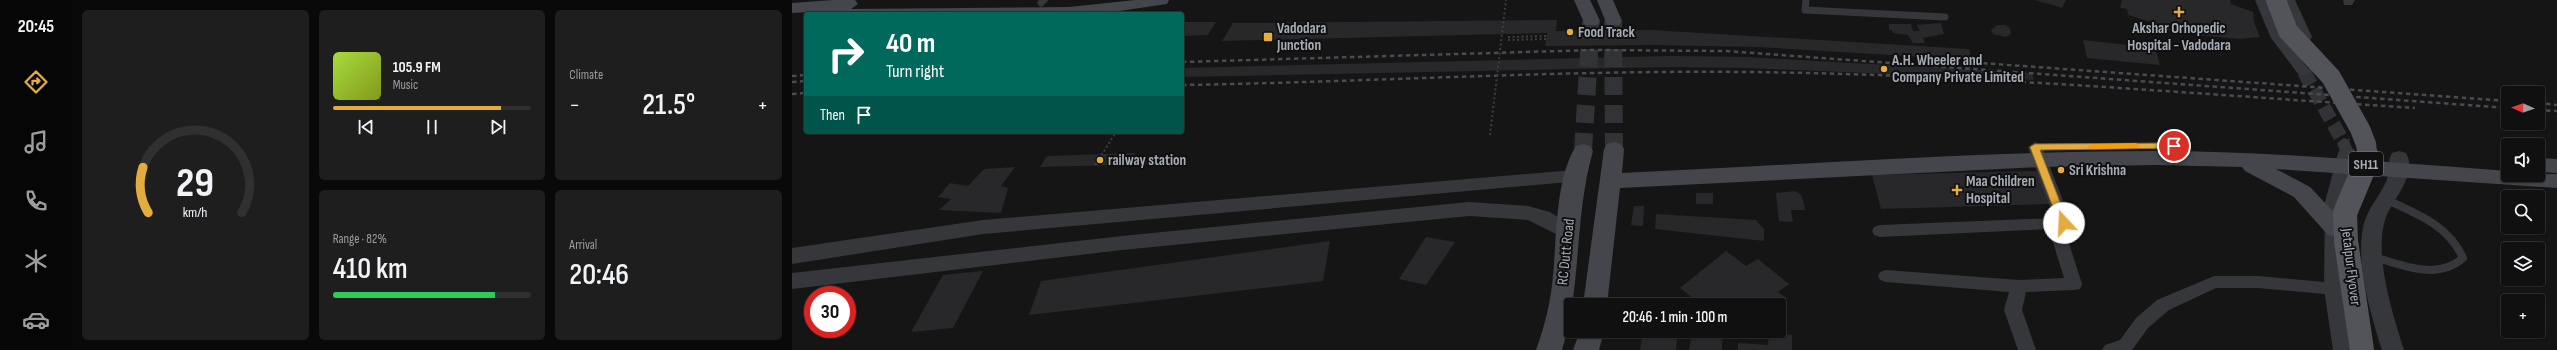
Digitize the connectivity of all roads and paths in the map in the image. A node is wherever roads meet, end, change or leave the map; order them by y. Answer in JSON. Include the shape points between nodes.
{"nodes":[{"id":1,"x":1100,"y":0,"type":"edge"},
{"id":2,"x":1161,"y":0,"type":"edge"},
{"id":3,"x":1506,"y":0,"type":"edge"},
{"id":4,"x":1582,"y":0,"type":"edge"},
{"id":5,"x":1605,"y":0,"type":"edge"},
{"id":6,"x":1806,"y":0,"type":"edge"},
{"id":7,"x":2261,"y":0,"type":"edge"},
{"id":8,"x":2276,"y":0,"type":"edge"},
{"id":9,"x":2289,"y":0,"type":"edge"},
{"id":10,"x":1042,"y":1,"type":"edge"},
{"id":11,"x":801,"y":9,"type":"edge"},
{"id":12,"x":1068,"y":12,"type":"edge"},
{"id":13,"x":1945,"y":17,"type":"dead end"},
{"id":14,"x":1591,"y":21,"type":"tunnel mouth"},
{"id":15,"x":1613,"y":21,"type":"tunnel mouth"},
{"id":16,"x":1548,"y":37,"type":"dead end"},
{"id":17,"x":2306,"y":37,"type":"dead end"},
{"id":18,"x":1508,"y":38,"type":"dead end"},
{"id":19,"x":2304,"y":72,"type":"tunnel mouth"},
{"id":20,"x":1115,"y":134,"type":"edge"},
{"id":21,"x":1490,"y":135,"type":"dead end"},
{"id":22,"x":1583,"y":151,"type":"tunnel mouth"},
{"id":23,"x":2038,"y":154,"type":"junction"},
{"id":24,"x":2345,"y":154,"type":"junction"},
{"id":25,"x":2239,"y":160,"type":"junction"},
{"id":26,"x":2400,"y":164,"type":"junction"},
{"id":27,"x":2501,"y":164,"type":"edge"},
{"id":28,"x":1095,"y":165,"type":"dead end"},
{"id":29,"x":2545,"y":165,"type":"edge"},
{"id":30,"x":2557,"y":166,"type":"edge"},
{"id":31,"x":1574,"y":176,"type":"junction"},
{"id":32,"x":2557,"y":181,"type":"edge"},
{"id":33,"x":2387,"y":200,"type":"junction"},
{"id":34,"x":2064,"y":223,"type":"junction"},
{"id":35,"x":2336,"y":229,"type":"junction"},
{"id":36,"x":1880,"y":231,"type":"dead end"},
{"id":37,"x":1568,"y":233,"type":"junction"},
{"id":38,"x":792,"y":256,"type":"edge"},
{"id":39,"x":2374,"y":257,"type":"junction"},
{"id":40,"x":1886,"y":276,"type":"dead end"},
{"id":41,"x":792,"y":281,"type":"edge"},
{"id":42,"x":2019,"y":286,"type":"junction"},
{"id":43,"x":2335,"y":290,"type":"junction"},
{"id":44,"x":1596,"y":298,"type":"edge"},
{"id":45,"x":1590,"y":338,"type":"edge"},
{"id":46,"x":1549,"y":350,"type":"edge"},
{"id":47,"x":1586,"y":350,"type":"edge"},
{"id":48,"x":2027,"y":350,"type":"edge"},
{"id":49,"x":2111,"y":350,"type":"edge"},
{"id":50,"x":2344,"y":350,"type":"edge"},
{"id":51,"x":2362,"y":350,"type":"edge"},
{"id":52,"x":2393,"y":350,"type":"edge"}],
"edges":[{"from":1,"to":10,"type":"main road"},
{"from":2,"to":12,"type":"main road"},
{"from":3,"to":21,"type":"path","bridge":true},
{"from":4,"to":14,"type":"main road"},
{"from":5,"to":15,"type":"main road"},
{"from":6,"to":13,"type":"lane","via":[[1805,10]]},
{"from":7,"to":19,"type":"street","via":[[2277,38]]},
{"from":8,"to":51,"type":"main road","name":"Jetalpur Flyover","number":"SH11","bridge":true,"via":[[2288,31],[2331,77],[2366,144],[2368,160],[2345,213],[2346,241]]},
{"from":9,"to":17,"type":"street"},
{"from":10,"to":11,"type":"main road","via":[[863,4]]},
{"from":16,"to":18,"type":"path"},
{"from":20,"to":28,"type":"path"},
{"from":22,"to":31,"type":"main road","name":"RC Dutt Road"},
{"from":23,"to":24,"type":"main road","via":[[2203,146]]},
{"from":23,"to":25,"type":"main road"},
{"from":23,"to":34,"type":"street"},
{"from":23,"to":44,"type":"main road","via":[[1813,164],[1612,166]]},
{"from":24,"to":25,"type":"main road"},
{"from":24,"to":26,"type":"main road"},
{"from":24,"to":35,"type":"street","via":[[2335,202]]},
{"from":25,"to":35,"type":"main road","via":[[2302,192]]},
{"from":26,"to":27,"type":"main road"},
{"from":26,"to":32,"type":"main road"},
{"from":26,"to":33,"type":"street"},
{"from":29,"to":30,"type":"main road"},
{"from":31,"to":37,"type":"main road","name":"RC Dutt Road"},
{"from":31,"to":38,"type":"street","via":[[983,227]]},
{"from":33,"to":39,"type":"street","via":[[2375,221],[2372,245]]},
{"from":33,"to":39,"type":"lane","via":[[2433,223],[2459,246],[2463,258],[2456,266],[2446,270],[2415,267]]},
{"from":34,"to":36,"type":"street"},
{"from":34,"to":42,"type":"street","via":[[2057,229],[2074,284]]},
{"from":35,"to":43,"type":"street"},
{"from":37,"to":41,"type":"street","via":[[1543,218],[1528,213],[1469,209],[1122,243]]},
{"from":37,"to":46,"type":"main road","name":"RC Dutt Road","via":[[1559,322]]},
{"from":39,"to":52,"type":"street","via":[[2384,323]]},
{"from":40,"to":42,"type":"street"},
{"from":42,"to":48,"type":"street","via":[[2013,310]]},
{"from":43,"to":49,"type":"street","via":[[2258,282],[2214,282],[2163,306],[2142,323],[2126,345]]},
{"from":43,"to":50,"type":"street"},
{"from":45,"to":47,"type":"main road"}]}
